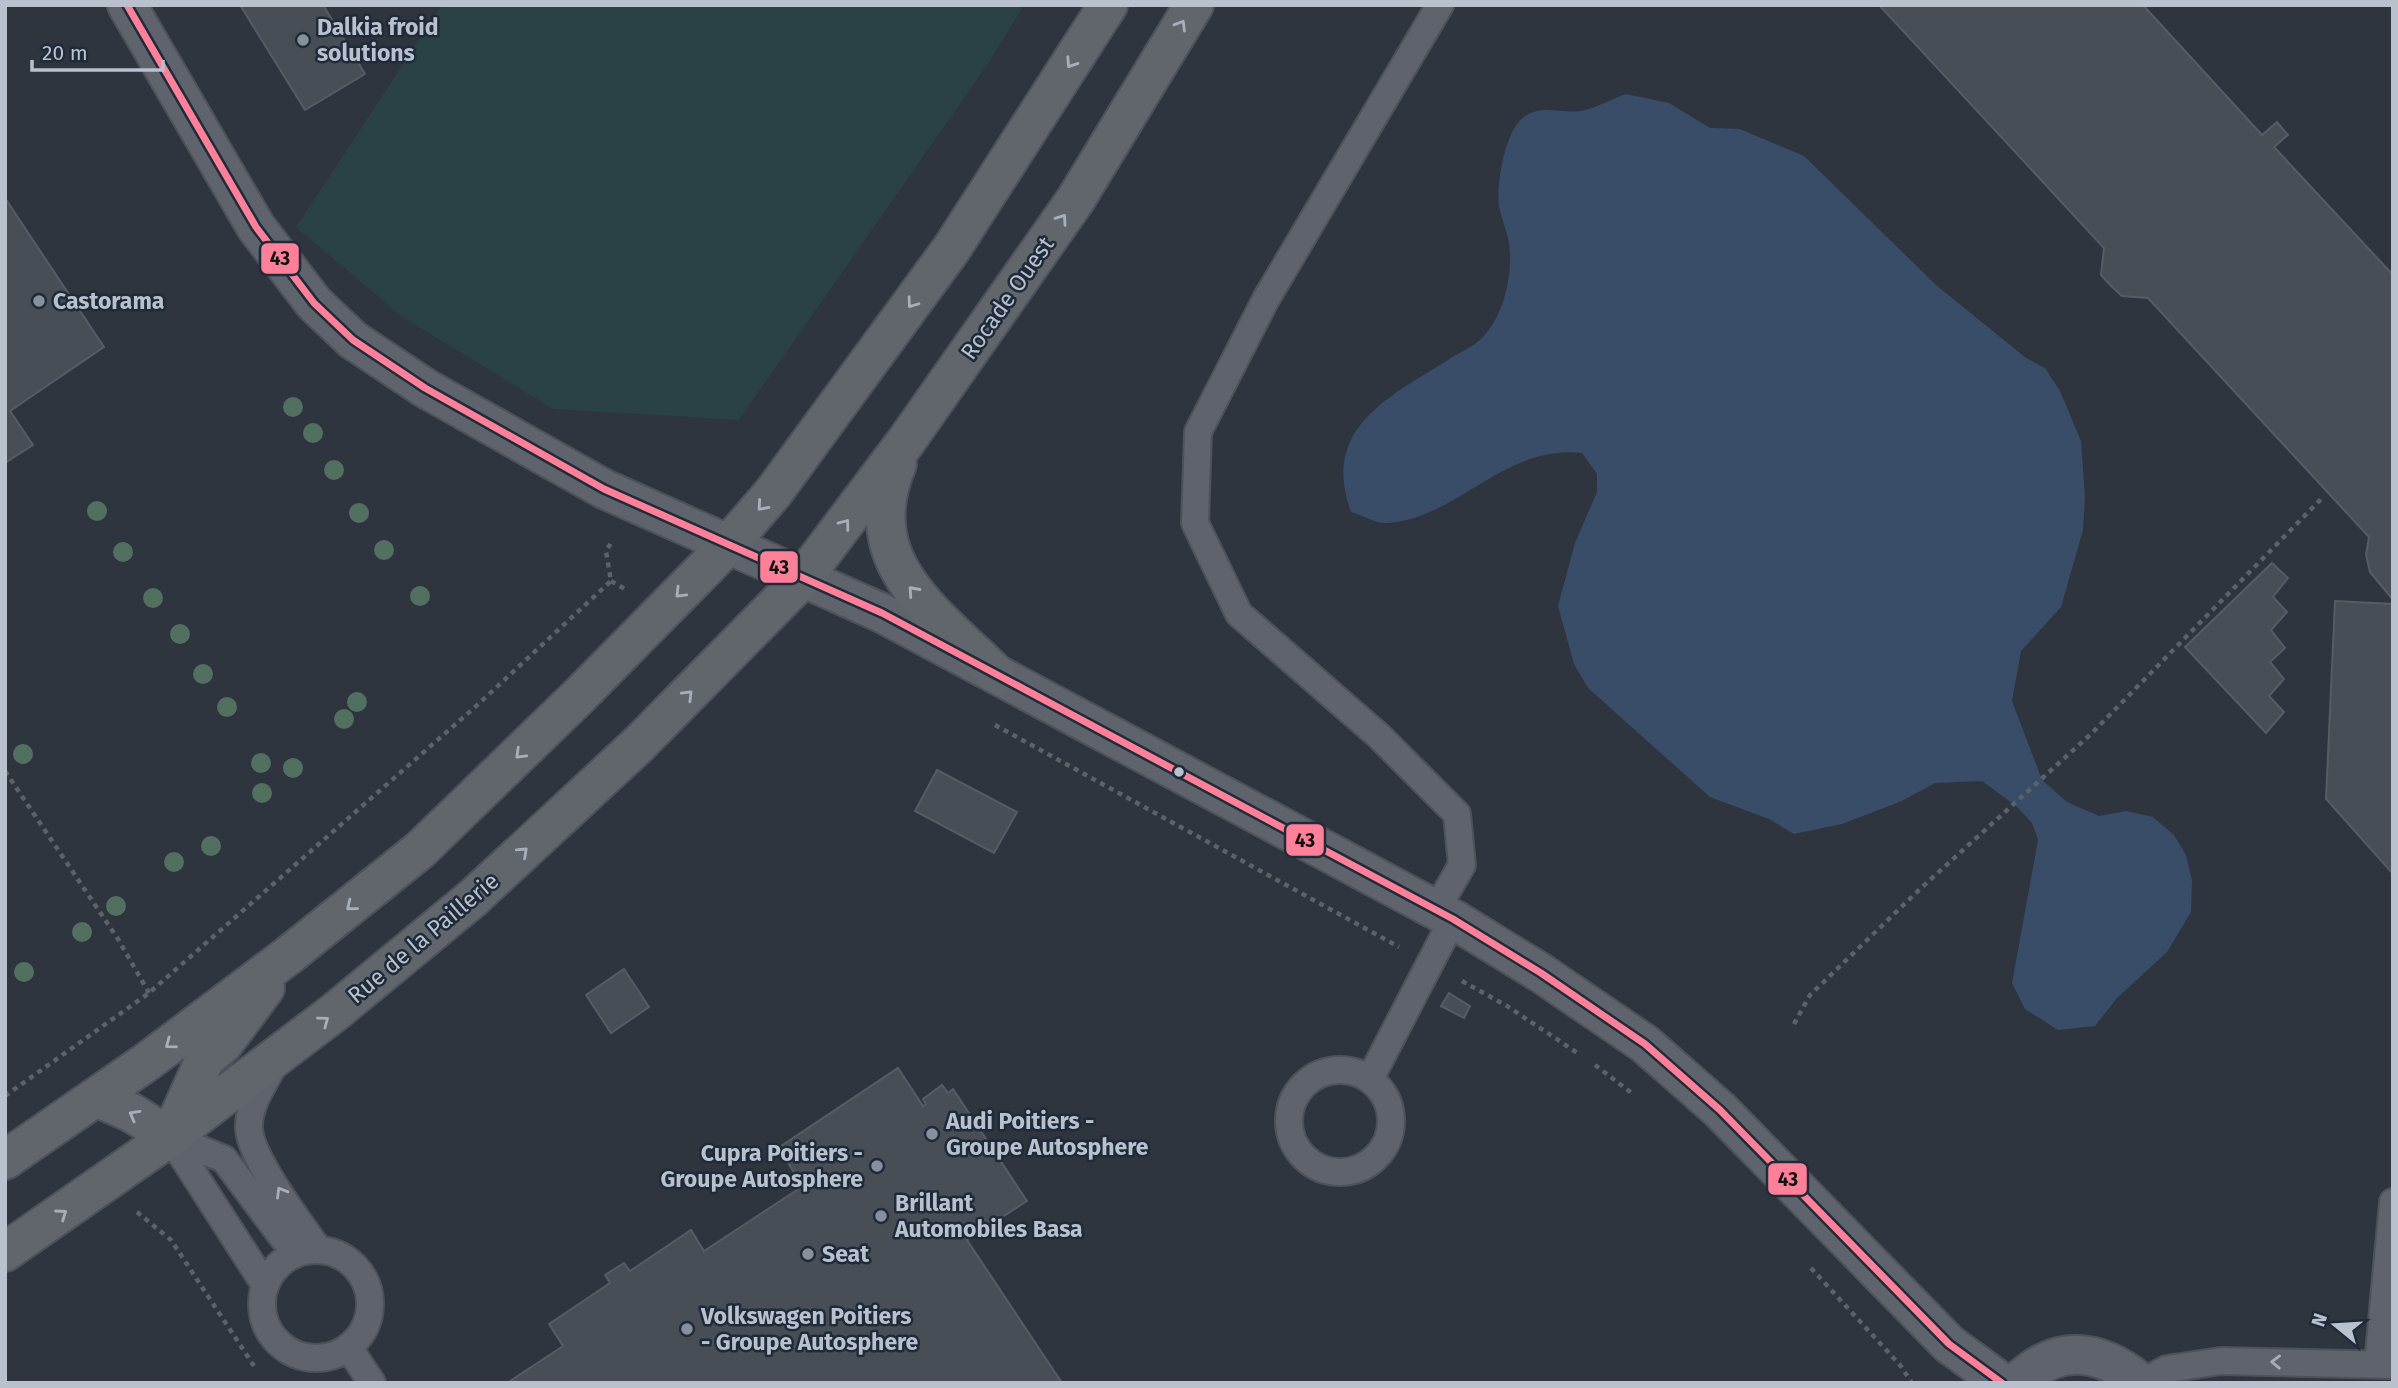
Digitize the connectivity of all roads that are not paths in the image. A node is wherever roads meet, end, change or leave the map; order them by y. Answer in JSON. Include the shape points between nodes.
{"nodes":[{"id":1,"x":127,"y":5,"type":"edge"},
{"id":2,"x":1108,"y":5,"type":"edge"},
{"id":3,"x":1194,"y":5,"type":"edge"},
{"id":4,"x":1440,"y":5,"type":"edge"},
{"id":5,"x":907,"y":440,"type":"junction"},
{"id":6,"x":729,"y":544,"type":"junction"},
{"id":7,"x":803,"y":578,"type":"junction"},
{"id":8,"x":996,"y":674,"type":"junction"},
{"id":9,"x":1444,"y":914,"type":"junction"},
{"id":10,"x":289,"y":955,"type":"junction"},
{"id":11,"x":279,"y":1054,"type":"junction"},
{"id":12,"x":1370,"y":1079,"type":"dead end"},
{"id":13,"x":96,"y":1097,"type":"junction"},
{"id":14,"x":170,"y":1137,"type":"junction"},
{"id":15,"x":5,"y":1160,"type":"edge"},
{"id":16,"x":2393,"y":1202,"type":"edge"},
{"id":17,"x":310,"y":1250,"type":"junction"},
{"id":18,"x":5,"y":1252,"type":"edge"},
{"id":19,"x":265,"y":1285,"type":"junction"},
{"id":20,"x":349,"y":1348,"type":"junction"},
{"id":21,"x":2386,"y":1365,"type":"edge"},
{"id":22,"x":372,"y":1383,"type":"edge"},
{"id":23,"x":2002,"y":1383,"type":"edge"},
{"id":24,"x":2017,"y":1383,"type":"edge"},
{"id":25,"x":2141,"y":1383,"type":"edge"}],
"edges":[{"from":1,"to":6,"type":"street","via":[[256,227],[314,303],[353,340],[425,387],[604,489]]},
{"from":2,"to":6,"type":"main road","one_way":true,"via":[[952,248],[773,493]]},
{"from":5,"to":3,"type":"main road","name":"Rocade Ouest","one_way":true,"via":[[1076,200]]},
{"from":4,"to":9,"type":"lane","via":[[1266,299],[1198,432],[1195,523],[1239,614],[1380,736],[1457,814],[1462,865]]},
{"from":7,"to":5,"type":"main road","name":"Rocade Ouest","one_way":true},
{"from":8,"to":5,"type":"main road","one_way":true,"via":[[907,586],[892,556],[885,503]]},
{"from":6,"to":7,"type":"street"},
{"from":6,"to":10,"type":"main road","one_way":true,"via":[[420,850]]},
{"from":7,"to":8,"type":"street","via":[[882,613]]},
{"from":11,"to":7,"type":"main road","name":"Rue de la Paillerie","one_way":true,"via":[[473,898],[639,744]]},
{"from":8,"to":9,"type":"street"},
{"from":9,"to":12,"type":"lane"},
{"from":9,"to":23,"type":"street","via":[[1645,1044],[1720,1110],[1949,1344]]},
{"from":10,"to":13,"type":"main road","one_way":true},
{"from":10,"to":14,"type":"main road","via":[[224,1043],[205,1059]]},
{"from":11,"to":14,"type":"main road","name":"Rue de la Paillerie"},
{"from":17,"to":11,"type":"lane","one_way":true,"via":[[253,1147],[249,1126],[253,1106]]},
{"from":14,"to":13,"type":"main road","one_way":true},
{"from":13,"to":15,"type":"main road"},
{"from":14,"to":17,"type":"lane","via":[[224,1159],[283,1238]]},
{"from":18,"to":14,"type":"main road","name":"Rue de la Paillerie","one_way":true},
{"from":14,"to":19,"type":"lane"},
{"from":16,"to":21,"type":"lane"},
{"from":17,"to":19,"type":"lane","via":[[285,1259]]},
{"from":17,"to":20,"type":"lane","via":[[336,1253],[350,1261],[369,1290],[368,1322]]},
{"from":19,"to":20,"type":"lane","via":[[263,1318],[281,1346],[297,1356],[315,1359],[333,1357]]},
{"from":20,"to":22,"type":"lane"},
{"from":21,"to":25,"type":"lane","one_way":true,"via":[[2221,1361],[2167,1369]]},
{"from":24,"to":25,"type":"street","via":[[2051,1359],[2076,1354],[2100,1357]]}]}
